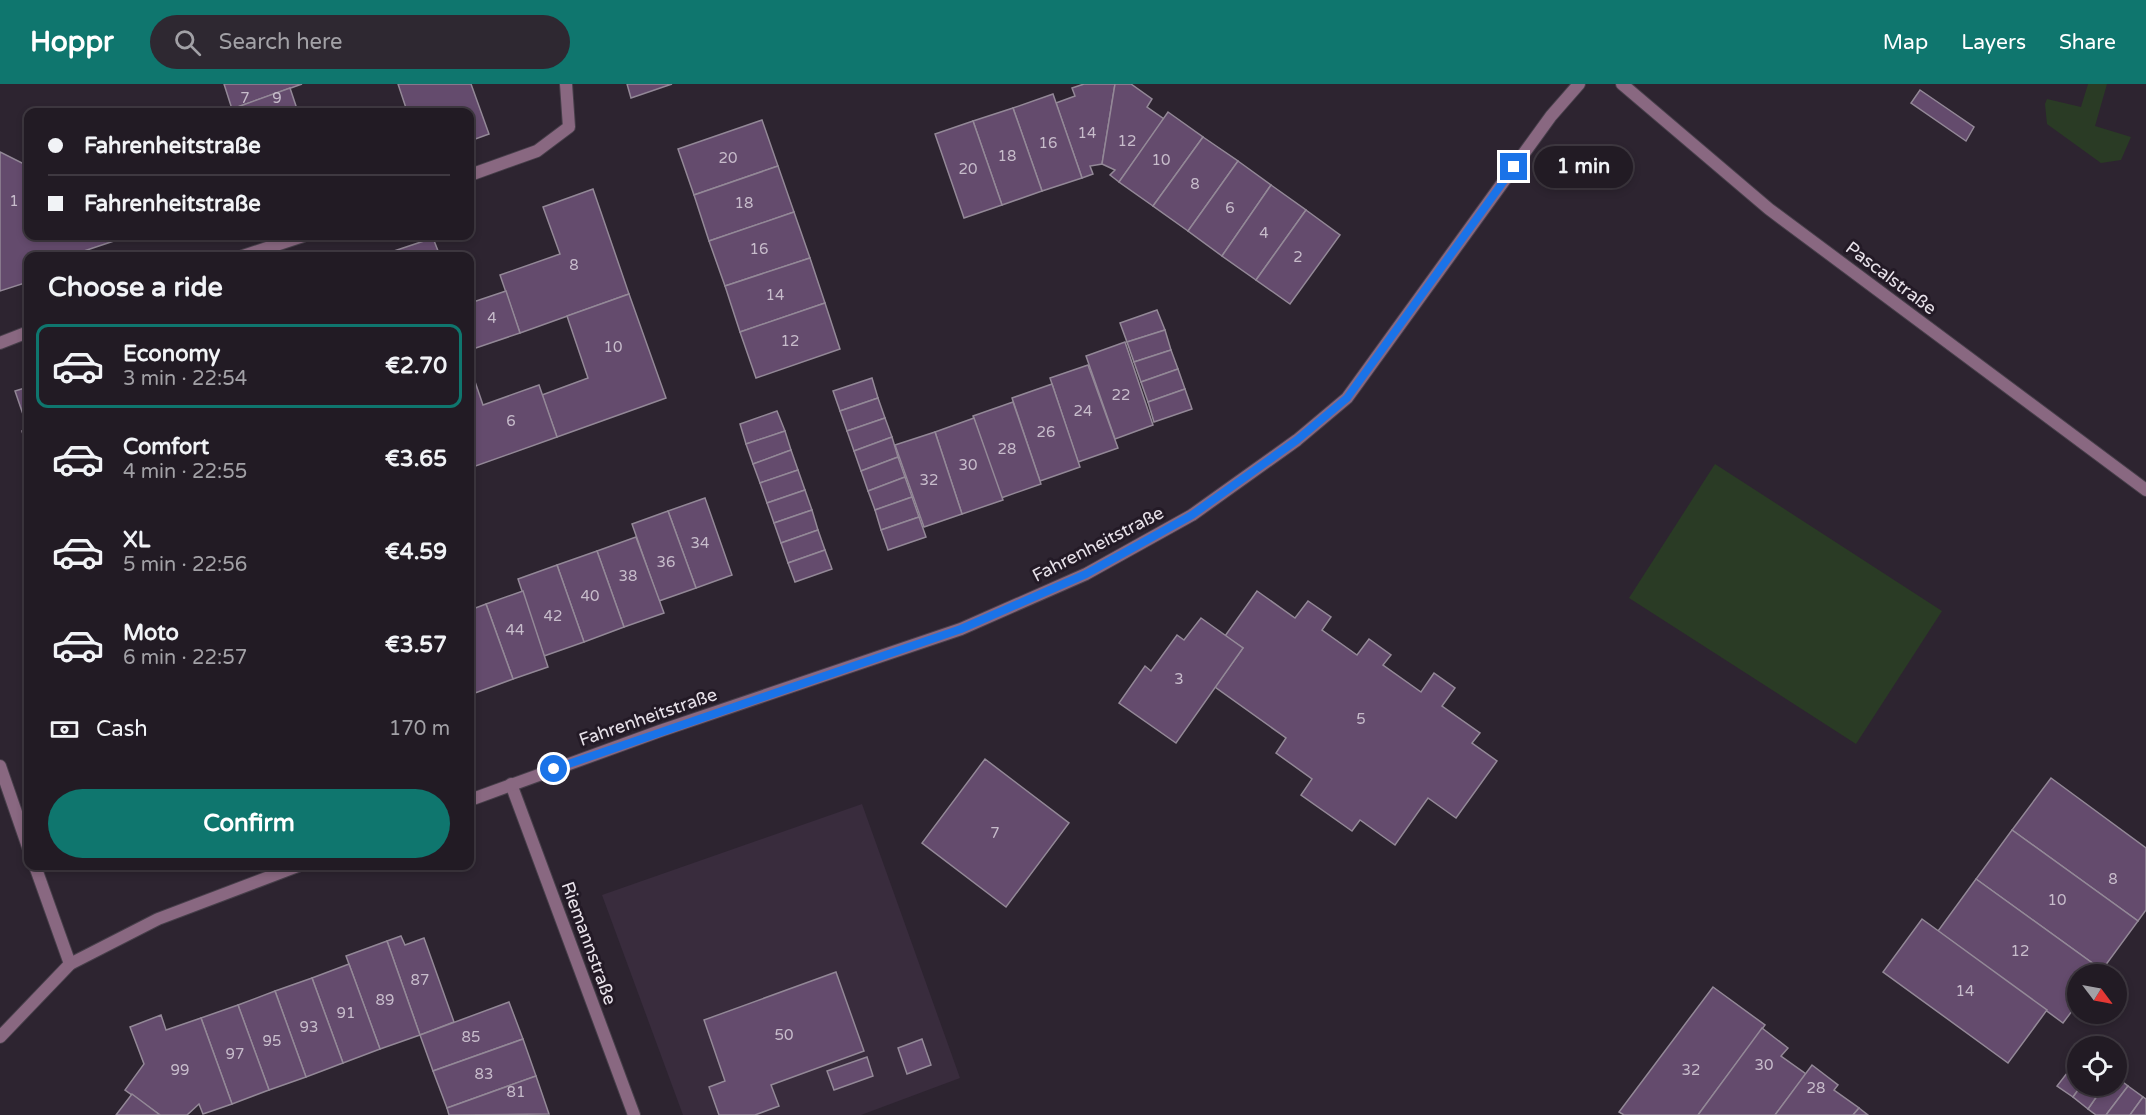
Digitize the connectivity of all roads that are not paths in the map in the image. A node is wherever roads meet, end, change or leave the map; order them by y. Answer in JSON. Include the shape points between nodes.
{"nodes":[{"id":1,"x":566,"y":84,"type":"edge"},
{"id":2,"x":1580,"y":84,"type":"edge"},
{"id":3,"x":1622,"y":84,"type":"edge"},
{"id":4,"x":474,"y":174,"type":"edge"},
{"id":5,"x":291,"y":240,"type":"edge"},
{"id":6,"x":255,"y":252,"type":"edge"},
{"id":7,"x":24,"y":334,"type":"edge"},
{"id":8,"x":0,"y":343,"type":"edge"},
{"id":9,"x":2146,"y":490,"type":"edge"},
{"id":10,"x":0,"y":766,"type":"edge"},
{"id":11,"x":511,"y":784,"type":"junction"},
{"id":12,"x":474,"y":799,"type":"edge"},
{"id":13,"x":24,"y":835,"type":"edge"},
{"id":14,"x":36,"y":870,"type":"edge"},
{"id":15,"x":287,"y":870,"type":"edge"},
{"id":16,"x":70,"y":964,"type":"junction"},
{"id":17,"x":0,"y":1037,"type":"edge"},
{"id":18,"x":634,"y":1115,"type":"edge"}],
"edges":[{"from":1,"to":4,"type":"street","via":[[569,127],[537,151]]},
{"from":2,"to":11,"type":"street","name":"Fahrenheitstraße","via":[[1551,116],[1347,398],[1297,440],[1192,515],[1086,574],[961,629]]},
{"from":3,"to":9,"type":"street","name":"Pascalstraße","via":[[1769,209]]},
{"from":5,"to":6,"type":"street"},
{"from":7,"to":8,"type":"street"},
{"from":10,"to":13,"type":"street"},
{"from":11,"to":12,"type":"street","name":"Fahrenheitstraße"},
{"from":11,"to":18,"type":"street","name":"Riemannstraße"},
{"from":14,"to":16,"type":"street"},
{"from":15,"to":16,"type":"street","via":[[158,919]]},
{"from":16,"to":17,"type":"street"}]}
